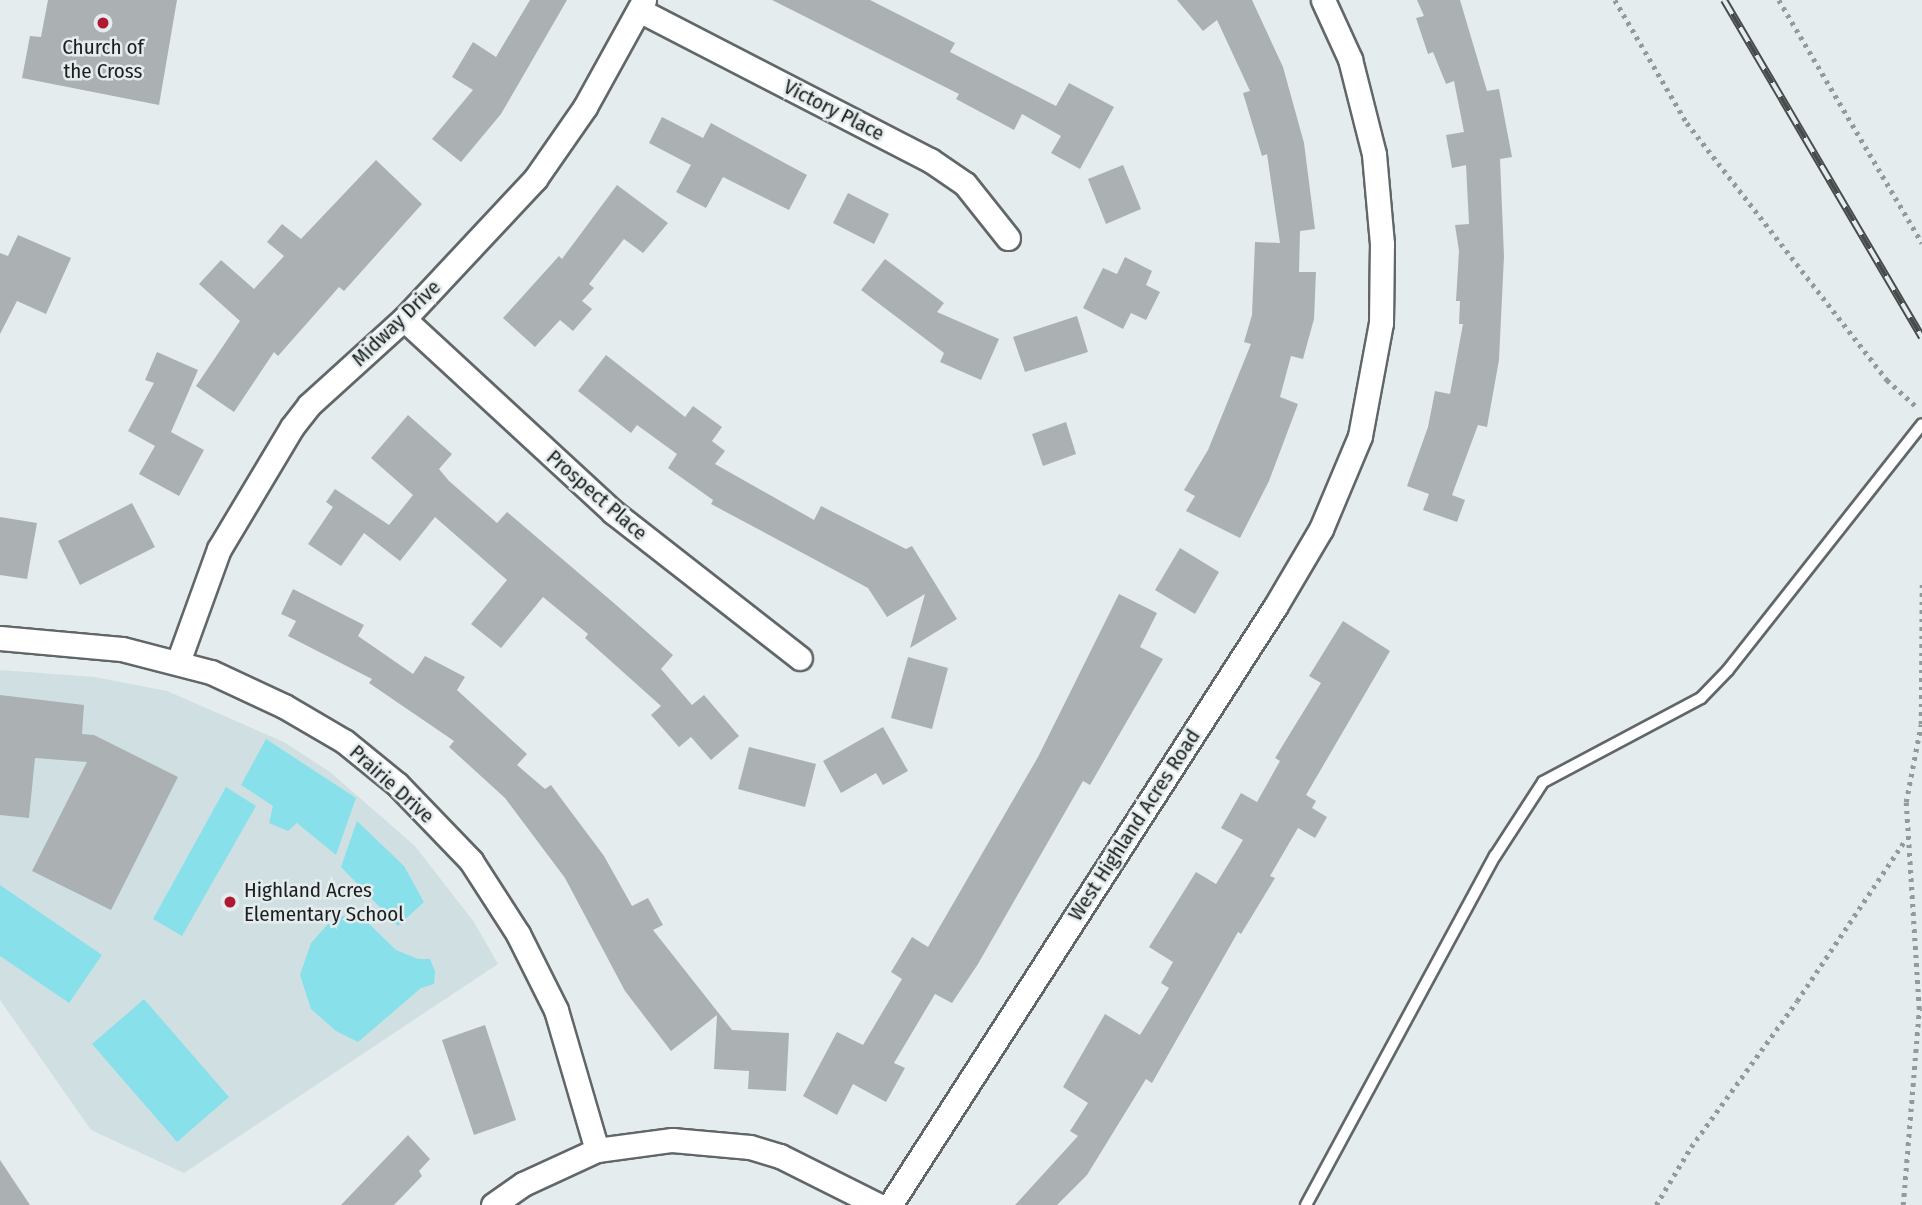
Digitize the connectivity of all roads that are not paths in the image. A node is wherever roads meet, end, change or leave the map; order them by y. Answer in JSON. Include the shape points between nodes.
{"nodes":[{"id":1,"x":1323,"y":0,"type":"edge"},
{"id":2,"x":641,"y":5,"type":"edge"},
{"id":3,"x":1008,"y":238,"type":"dead end"},
{"id":4,"x":404,"y":319,"type":"junction"},
{"id":5,"x":1922,"y":424,"type":"edge"},
{"id":6,"x":0,"y":638,"type":"edge"},
{"id":7,"x":800,"y":658,"type":"dead end"},
{"id":8,"x":178,"y":662,"type":"junction"},
{"id":9,"x":597,"y":1150,"type":"junction"},
{"id":10,"x":493,"y":1205,"type":"edge"},
{"id":11,"x":878,"y":1205,"type":"edge"},
{"id":12,"x":890,"y":1205,"type":"edge"},
{"id":13,"x":1306,"y":1205,"type":"edge"}],
"edges":[{"from":1,"to":12,"type":"street","name":"West Highland Acres Road","via":[[1350,59],[1374,154],[1382,244],[1381,323],[1360,436],[1321,530],[1275,607]]},
{"from":2,"to":3,"type":"street","name":"Victory Place","via":[[930,160],[965,184]]},
{"from":2,"to":4,"type":"street","name":"Midway Drive","via":[[585,107],[548,161]]},
{"from":4,"to":7,"type":"street","name":"Prospect Place","via":[[613,512]]},
{"from":4,"to":8,"type":"street","name":"Midway Drive","via":[[309,405],[292,427],[219,549]]},
{"from":5,"to":13,"type":"lane","via":[[1701,698],[1543,782],[1495,856]]},
{"from":6,"to":8,"type":"street","name":"Prairie Drive","via":[[122,649]]},
{"from":8,"to":9,"type":"street","name":"Prairie Drive","via":[[250,689],[344,741],[397,784],[471,861],[518,934],[556,1010]]},
{"from":9,"to":10,"type":"street","via":[[523,1184]]},
{"from":9,"to":11,"type":"street","via":[[673,1140],[750,1147],[809,1169]]}]}
